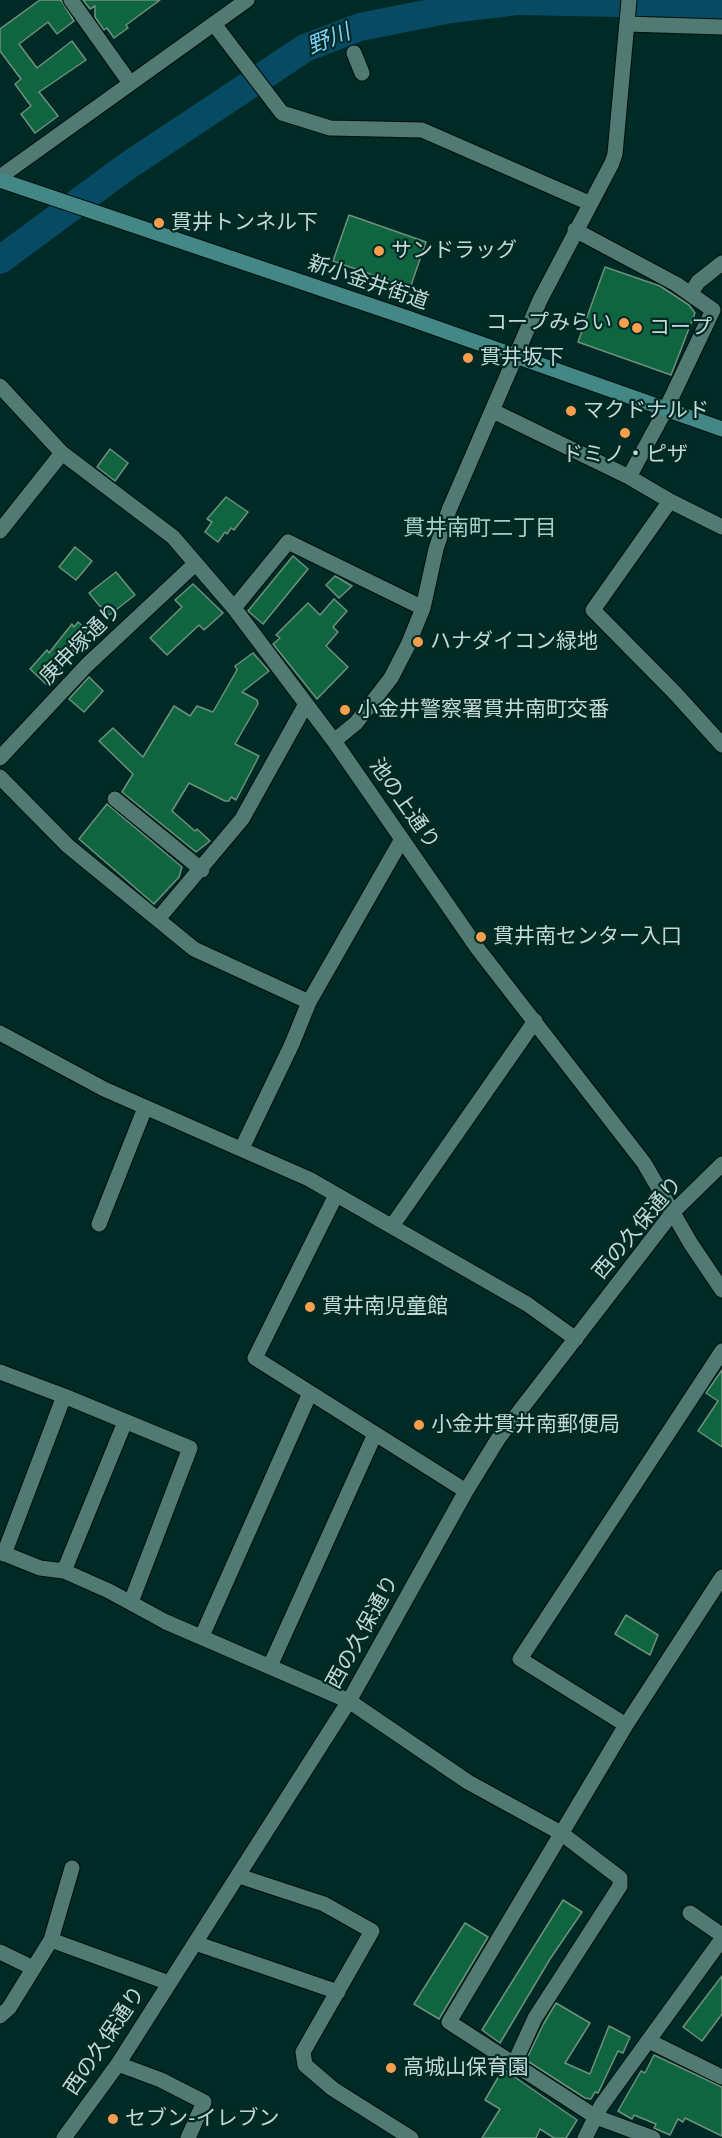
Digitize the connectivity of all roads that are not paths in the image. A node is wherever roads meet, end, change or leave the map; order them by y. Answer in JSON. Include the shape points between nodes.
{"nodes":[{"id":1,"x":72,"y":0,"type":"edge"},
{"id":2,"x":247,"y":0,"type":"edge"},
{"id":3,"x":630,"y":0,"type":"edge"},
{"id":4,"x":627,"y":23,"type":"junction"},
{"id":5,"x":214,"y":24,"type":"junction"},
{"id":6,"x":722,"y":27,"type":"edge"},
{"id":7,"x":354,"y":53,"type":"dead end"},
{"id":8,"x":362,"y":73,"type":"dead end"},
{"id":9,"x":130,"y":83,"type":"junction"},
{"id":10,"x":0,"y":179,"type":"edge"},
{"id":11,"x":589,"y":203,"type":"junction"},
{"id":12,"x":575,"y":230,"type":"junction"},
{"id":13,"x":722,"y":262,"type":"edge"},
{"id":14,"x":691,"y":293,"type":"junction"},
{"id":15,"x":517,"y":357,"type":"junction"},
{"id":16,"x":0,"y":386,"type":"edge"},
{"id":17,"x":666,"y":409,"type":"junction"},
{"id":18,"x":494,"y":411,"type":"junction"},
{"id":19,"x":722,"y":429,"type":"edge"},
{"id":20,"x":62,"y":453,"type":"junction"},
{"id":21,"x":630,"y":477,"type":"junction"},
{"id":22,"x":670,"y":501,"type":"junction"},
{"id":23,"x":722,"y":527,"type":"edge"},
{"id":24,"x":0,"y":531,"type":"edge"},
{"id":25,"x":195,"y":564,"type":"junction"},
{"id":26,"x":234,"y":608,"type":"junction"},
{"id":27,"x":423,"y":608,"type":"junction"},
{"id":28,"x":306,"y":704,"type":"junction"},
{"id":29,"x":334,"y":741,"type":"junction"},
{"id":30,"x":722,"y":746,"type":"edge"},
{"id":31,"x":0,"y":758,"type":"edge"},
{"id":32,"x":0,"y":777,"type":"edge"},
{"id":33,"x":115,"y":799,"type":"dead end"},
{"id":34,"x":402,"y":839,"type":"junction"},
{"id":35,"x":202,"y":870,"type":"junction"},
{"id":36,"x":158,"y":919,"type":"junction"},
{"id":37,"x":309,"y":1002,"type":"junction"},
{"id":38,"x":535,"y":1021,"type":"junction"},
{"id":39,"x":0,"y":1033,"type":"edge"},
{"id":40,"x":144,"y":1108,"type":"junction"},
{"id":41,"x":242,"y":1148,"type":"junction"},
{"id":42,"x":722,"y":1164,"type":"edge"},
{"id":43,"x":336,"y":1196,"type":"junction"},
{"id":44,"x":673,"y":1212,"type":"junction"},
{"id":45,"x":99,"y":1224,"type":"dead end"},
{"id":46,"x":392,"y":1226,"type":"junction"},
{"id":47,"x":722,"y":1290,"type":"edge"},
{"id":48,"x":576,"y":1339,"type":"junction"},
{"id":49,"x":722,"y":1351,"type":"edge"},
{"id":50,"x":0,"y":1372,"type":"edge"},
{"id":51,"x":310,"y":1393,"type":"junction"},
{"id":52,"x":64,"y":1396,"type":"junction"},
{"id":53,"x":125,"y":1422,"type":"junction"},
{"id":54,"x":375,"y":1434,"type":"junction"},
{"id":55,"x":466,"y":1491,"type":"junction"},
{"id":56,"x":2,"y":1553,"type":"edge"},
{"id":57,"x":64,"y":1571,"type":"junction"},
{"id":58,"x":722,"y":1577,"type":"edge"},
{"id":59,"x":131,"y":1602,"type":"junction"},
{"id":60,"x":202,"y":1636,"type":"junction"},
{"id":61,"x":270,"y":1666,"type":"junction"},
{"id":62,"x":349,"y":1701,"type":"junction"},
{"id":63,"x":626,"y":1725,"type":"junction"},
{"id":64,"x":561,"y":1833,"type":"junction"},
{"id":65,"x":72,"y":1868,"type":"dead end"},
{"id":66,"x":239,"y":1875,"type":"junction"},
{"id":67,"x":690,"y":1913,"type":"dead end"},
{"id":68,"x":722,"y":1937,"type":"edge"},
{"id":69,"x":51,"y":1940,"type":"junction"},
{"id":70,"x":195,"y":1942,"type":"junction"},
{"id":71,"x":0,"y":1952,"type":"edge"},
{"id":72,"x":33,"y":1968,"type":"junction"},
{"id":73,"x":169,"y":1983,"type":"junction"},
{"id":74,"x":338,"y":1992,"type":"junction"},
{"id":75,"x":0,"y":2016,"type":"edge"},
{"id":76,"x":649,"y":2041,"type":"junction"},
{"id":77,"x":118,"y":2064,"type":"junction"},
{"id":78,"x":514,"y":2064,"type":"junction"},
{"id":79,"x":722,"y":2077,"type":"edge"},
{"id":80,"x":596,"y":2117,"type":"junction"},
{"id":81,"x":64,"y":2138,"type":"edge"},
{"id":82,"x":188,"y":2138,"type":"edge"},
{"id":83,"x":411,"y":2138,"type":"edge"},
{"id":84,"x":585,"y":2138,"type":"edge"},
{"id":85,"x":653,"y":2138,"type":"edge"}],
"edges":[{"from":1,"to":9,"type":"street"},
{"from":2,"to":5,"type":"street"},
{"from":3,"to":4,"type":"street"},
{"from":4,"to":6,"type":"street"},
{"from":4,"to":11,"type":"street","via":[[615,154]]},
{"from":5,"to":9,"type":"street"},
{"from":5,"to":11,"type":"street","via":[[282,113],[330,128],[422,130]]},
{"from":7,"to":8,"type":"street"},
{"from":9,"to":10,"type":"street"},
{"from":10,"to":15,"type":"main road","name":"新小金井街道"},
{"from":11,"to":12,"type":"street"},
{"from":12,"to":14,"type":"street"},
{"from":12,"to":15,"type":"street"},
{"from":13,"to":14,"type":"street"},
{"from":14,"to":17,"type":"street","via":[[713,310]]},
{"from":15,"to":17,"type":"main road","name":"新小金井街道"},
{"from":15,"to":18,"type":"street"},
{"from":16,"to":20,"type":"street","name":"池の上通り"},
{"from":17,"to":19,"type":"main road","name":"新小金井街道"},
{"from":17,"to":21,"type":"street"},
{"from":18,"to":21,"type":"street"},
{"from":18,"to":27,"type":"street","via":[[444,525]]},
{"from":20,"to":24,"type":"street"},
{"from":20,"to":25,"type":"street","name":"池の上通り","via":[[173,537]]},
{"from":21,"to":22,"type":"street"},
{"from":22,"to":23,"type":"street"},
{"from":22,"to":30,"type":"street","via":[[593,610]]},
{"from":25,"to":26,"type":"street","name":"池の上通り"},
{"from":25,"to":31,"type":"street","name":"庚申塚通り","via":[[87,665]]},
{"from":26,"to":27,"type":"street","via":[[288,542]]},
{"from":26,"to":28,"type":"street","name":"池の上通り"},
{"from":27,"to":29,"type":"street","via":[[391,678],[356,723]]},
{"from":28,"to":29,"type":"street","name":"池の上通り"},
{"from":28,"to":35,"type":"street","via":[[242,819]]},
{"from":29,"to":34,"type":"street","name":"池の上通り"},
{"from":32,"to":36,"type":"street","via":[[68,846]]},
{"from":33,"to":35,"type":"street"},
{"from":34,"to":37,"type":"street"},
{"from":34,"to":38,"type":"street","name":"池の上通り","via":[[478,949]]},
{"from":35,"to":36,"type":"street"},
{"from":36,"to":37,"type":"street","via":[[194,949]]},
{"from":37,"to":41,"type":"street"},
{"from":38,"to":44,"type":"street","name":"池の上通り","via":[[644,1163]]},
{"from":38,"to":46,"type":"street"},
{"from":39,"to":40,"type":"street"},
{"from":40,"to":41,"type":"street"},
{"from":40,"to":45,"type":"street"},
{"from":41,"to":43,"type":"street"},
{"from":42,"to":44,"type":"street","name":"西の久保通り"},
{"from":43,"to":46,"type":"street"},
{"from":43,"to":51,"type":"street","via":[[255,1358]]},
{"from":44,"to":47,"type":"street","name":"池の上通り"},
{"from":44,"to":48,"type":"street","name":"西の久保通り"},
{"from":46,"to":48,"type":"street","via":[[526,1304]]},
{"from":48,"to":55,"type":"street","name":"西の久保通り","via":[[498,1439]]},
{"from":49,"to":63,"type":"street","via":[[520,1659]]},
{"from":50,"to":52,"type":"street"},
{"from":51,"to":54,"type":"street"},
{"from":51,"to":60,"type":"street"},
{"from":52,"to":53,"type":"street"},
{"from":52,"to":56,"type":"street"},
{"from":53,"to":57,"type":"street"},
{"from":53,"to":59,"type":"street","via":[[190,1448]]},
{"from":54,"to":55,"type":"street"},
{"from":54,"to":61,"type":"street"},
{"from":55,"to":62,"type":"street","name":"西の久保通り"},
{"from":56,"to":57,"type":"street","via":[[40,1568]]},
{"from":57,"to":59,"type":"street"},
{"from":58,"to":63,"type":"street"},
{"from":59,"to":60,"type":"street"},
{"from":60,"to":61,"type":"street"},
{"from":61,"to":62,"type":"street"},
{"from":62,"to":64,"type":"street","via":[[468,1782]]},
{"from":62,"to":66,"type":"street","name":"西の久保通り"},
{"from":63,"to":64,"type":"street"},
{"from":64,"to":78,"type":"street","via":[[612,1870],[620,1878],[620,1886],[535,2018]]},
{"from":64,"to":78,"type":"street","via":[[449,2022]]},
{"from":65,"to":69,"type":"street"},
{"from":66,"to":70,"type":"street","name":"西の久保通り"},
{"from":66,"to":74,"type":"street","via":[[324,1904],[372,1930]]},
{"from":67,"to":68,"type":"street"},
{"from":68,"to":76,"type":"street"},
{"from":69,"to":72,"type":"street"},
{"from":69,"to":73,"type":"street"},
{"from":70,"to":73,"type":"street","name":"西の久保通り"},
{"from":70,"to":74,"type":"street"},
{"from":71,"to":72,"type":"street"},
{"from":72,"to":75,"type":"street"},
{"from":73,"to":77,"type":"street","name":"西の久保通り"},
{"from":74,"to":83,"type":"street","via":[[303,2052],[305,2065],[333,2090]]},
{"from":76,"to":79,"type":"street"},
{"from":76,"to":80,"type":"street"},
{"from":77,"to":81,"type":"street","name":"西の久保通り"},
{"from":77,"to":82,"type":"street","via":[[204,2102]]},
{"from":78,"to":80,"type":"street"},
{"from":80,"to":84,"type":"street"},
{"from":80,"to":85,"type":"street"}]}
